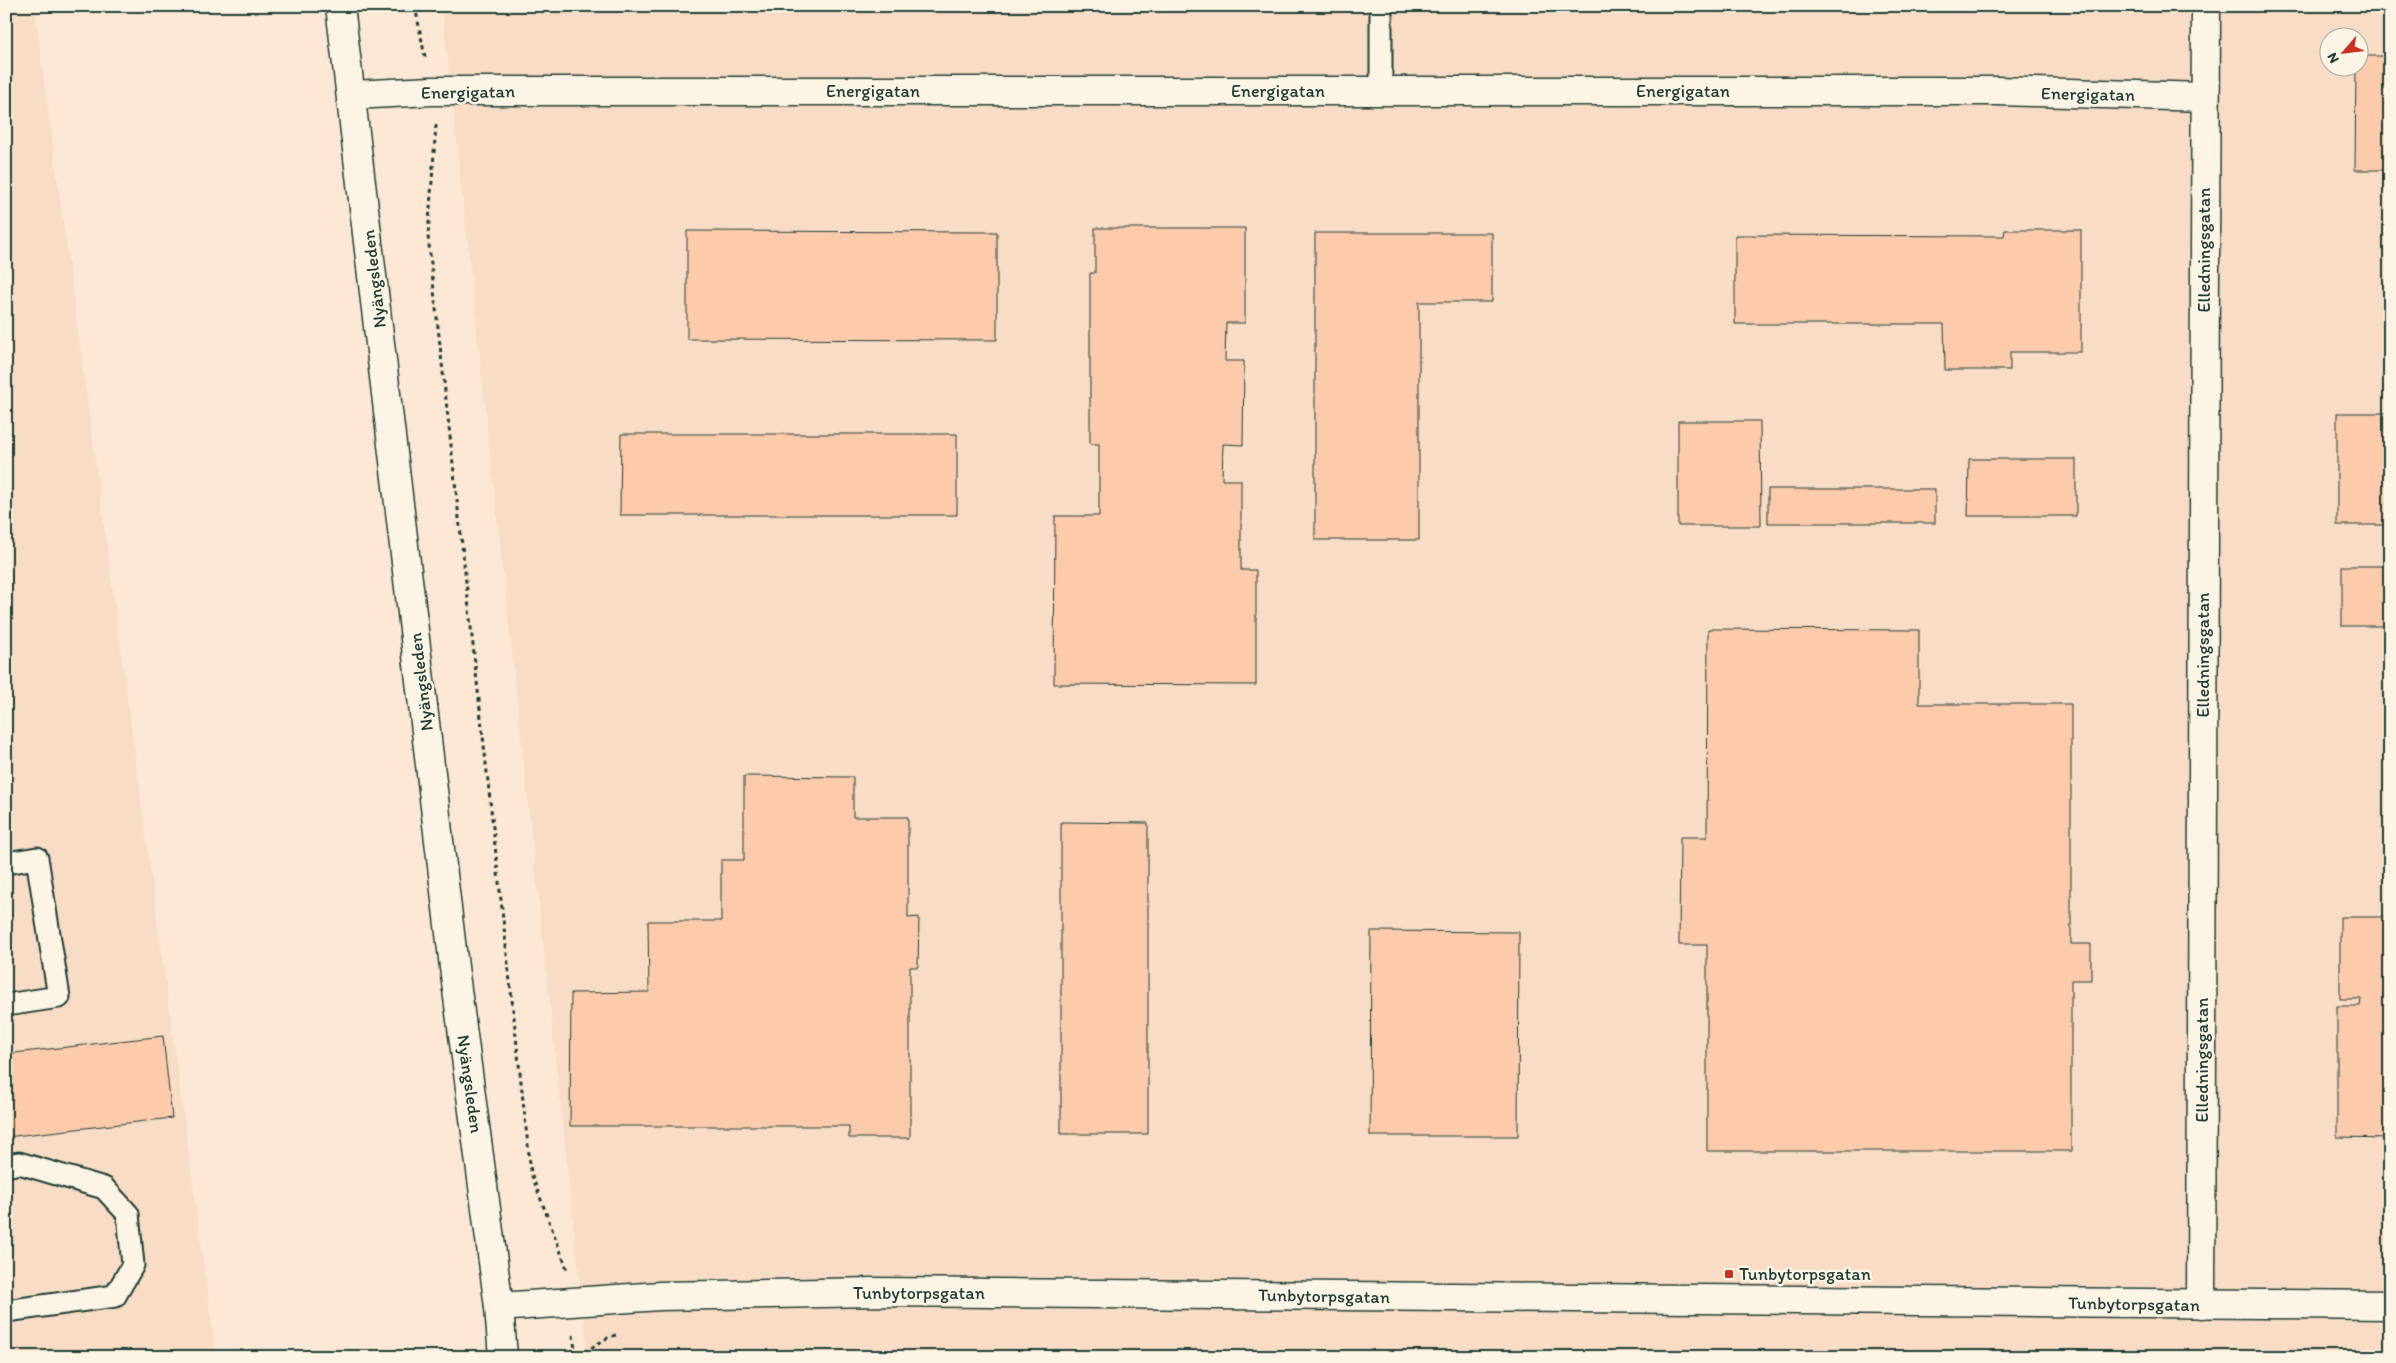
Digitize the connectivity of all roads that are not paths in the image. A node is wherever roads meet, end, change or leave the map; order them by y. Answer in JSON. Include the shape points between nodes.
{"nodes":[{"id":1,"x":340,"y":6,"type":"edge"},
{"id":2,"x":1381,"y":6,"type":"edge"},
{"id":3,"x":2206,"y":6,"type":"edge"},
{"id":4,"x":1381,"y":91,"type":"junction"},
{"id":5,"x":352,"y":95,"type":"junction"},
{"id":6,"x":2204,"y":96,"type":"junction"},
{"id":7,"x":6,"y":863,"type":"edge"},
{"id":8,"x":6,"y":1005,"type":"edge"},
{"id":9,"x":6,"y":1166,"type":"edge"},
{"id":10,"x":2201,"y":1304,"type":"junction"},
{"id":11,"x":2390,"y":1305,"type":"edge"},
{"id":12,"x":499,"y":1307,"type":"junction"},
{"id":13,"x":6,"y":1310,"type":"edge"},
{"id":14,"x":503,"y":1357,"type":"edge"}],
"edges":[{"from":1,"to":5,"type":"street","name":"Nyängsleden"},
{"from":2,"to":4,"type":"lane"},
{"from":3,"to":6,"type":"street","name":"Elledningsgatan"},
{"from":4,"to":5,"type":"street","name":"Energigatan","via":[[432,91]]},
{"from":4,"to":6,"type":"street","name":"Energigatan","via":[[1997,91]]},
{"from":5,"to":12,"type":"street","name":"Nyängsleden","via":[[454,967]]},
{"from":6,"to":10,"type":"street","name":"Elledningsgatan"},
{"from":7,"to":8,"type":"lane","via":[[37,858],[59,998]]},
{"from":9,"to":13,"type":"lane","via":[[19,1163],[104,1188],[128,1214],[133,1265],[115,1296]]},
{"from":10,"to":11,"type":"street","name":"Tunbytorpsgatan"},
{"from":10,"to":12,"type":"street","name":"Tunbytorpsgatan","via":[[875,1292],[660,1296]]},
{"from":12,"to":14,"type":"street","name":"Nyängsleden"}]}
